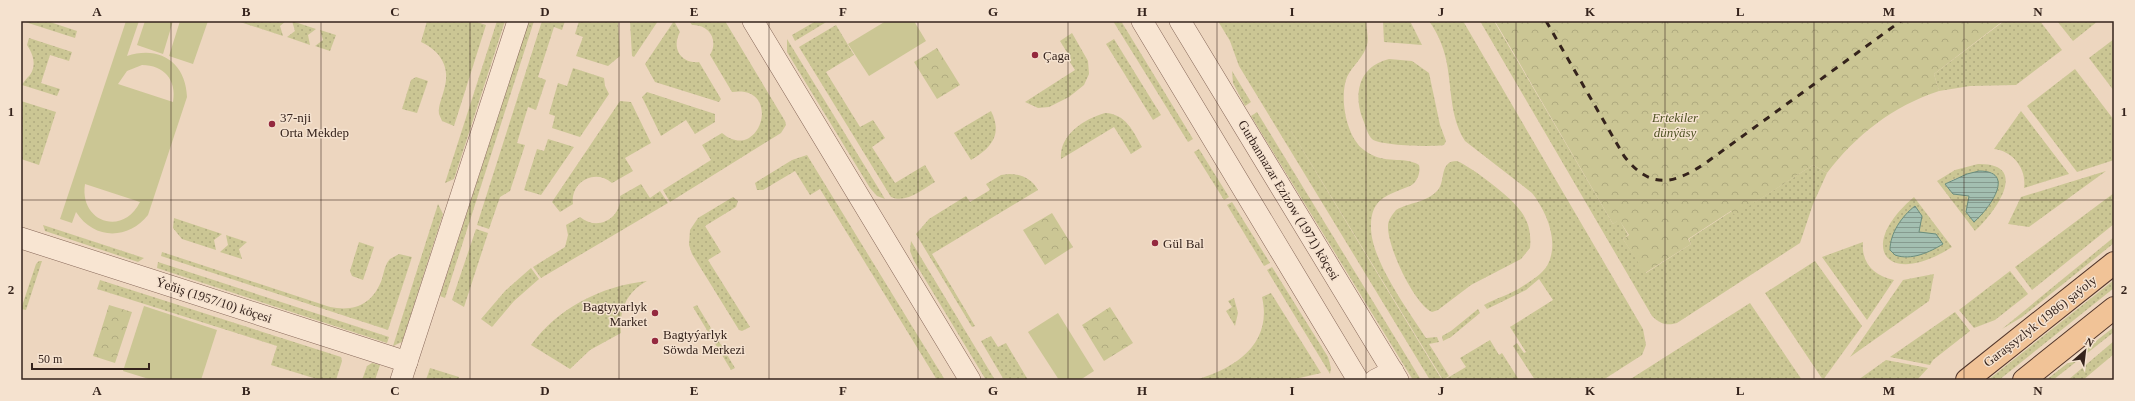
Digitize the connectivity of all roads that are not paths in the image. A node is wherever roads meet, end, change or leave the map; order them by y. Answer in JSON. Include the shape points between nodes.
{"nodes":[{"id":1,"x":518,"y":21,"type":"edge"},
{"id":2,"x":753,"y":21,"type":"edge"},
{"id":3,"x":1142,"y":21,"type":"edge"},
{"id":4,"x":1180,"y":21,"type":"edge"},
{"id":5,"x":21,"y":238,"type":"edge"},
{"id":6,"x":2114,"y":263,"type":"edge"},
{"id":7,"x":2114,"y":308,"type":"edge"},
{"id":8,"x":404,"y":371,"type":"edge"},
{"id":9,"x":1388,"y":377,"type":"edge"},
{"id":10,"x":970,"y":380,"type":"edge"},
{"id":11,"x":1358,"y":380,"type":"edge"},
{"id":12,"x":1967,"y":380,"type":"edge"},
{"id":13,"x":2024,"y":380,"type":"edge"}],
"edges":[{"from":1,"to":8,"type":"street"},
{"from":2,"to":10,"type":"street"},
{"from":3,"to":11,"type":"street"},
{"from":4,"to":9,"type":"street","name":"Gurbannazar Ezizow (1971) köçesi"},
{"from":5,"to":8,"type":"street","name":"Ýeňiş (1957/10) köçesi"},
{"from":6,"to":12,"type":"main road","name":"Garaşsyzlyk (1986) şaýoly"},
{"from":7,"to":13,"type":"main road"}]}
